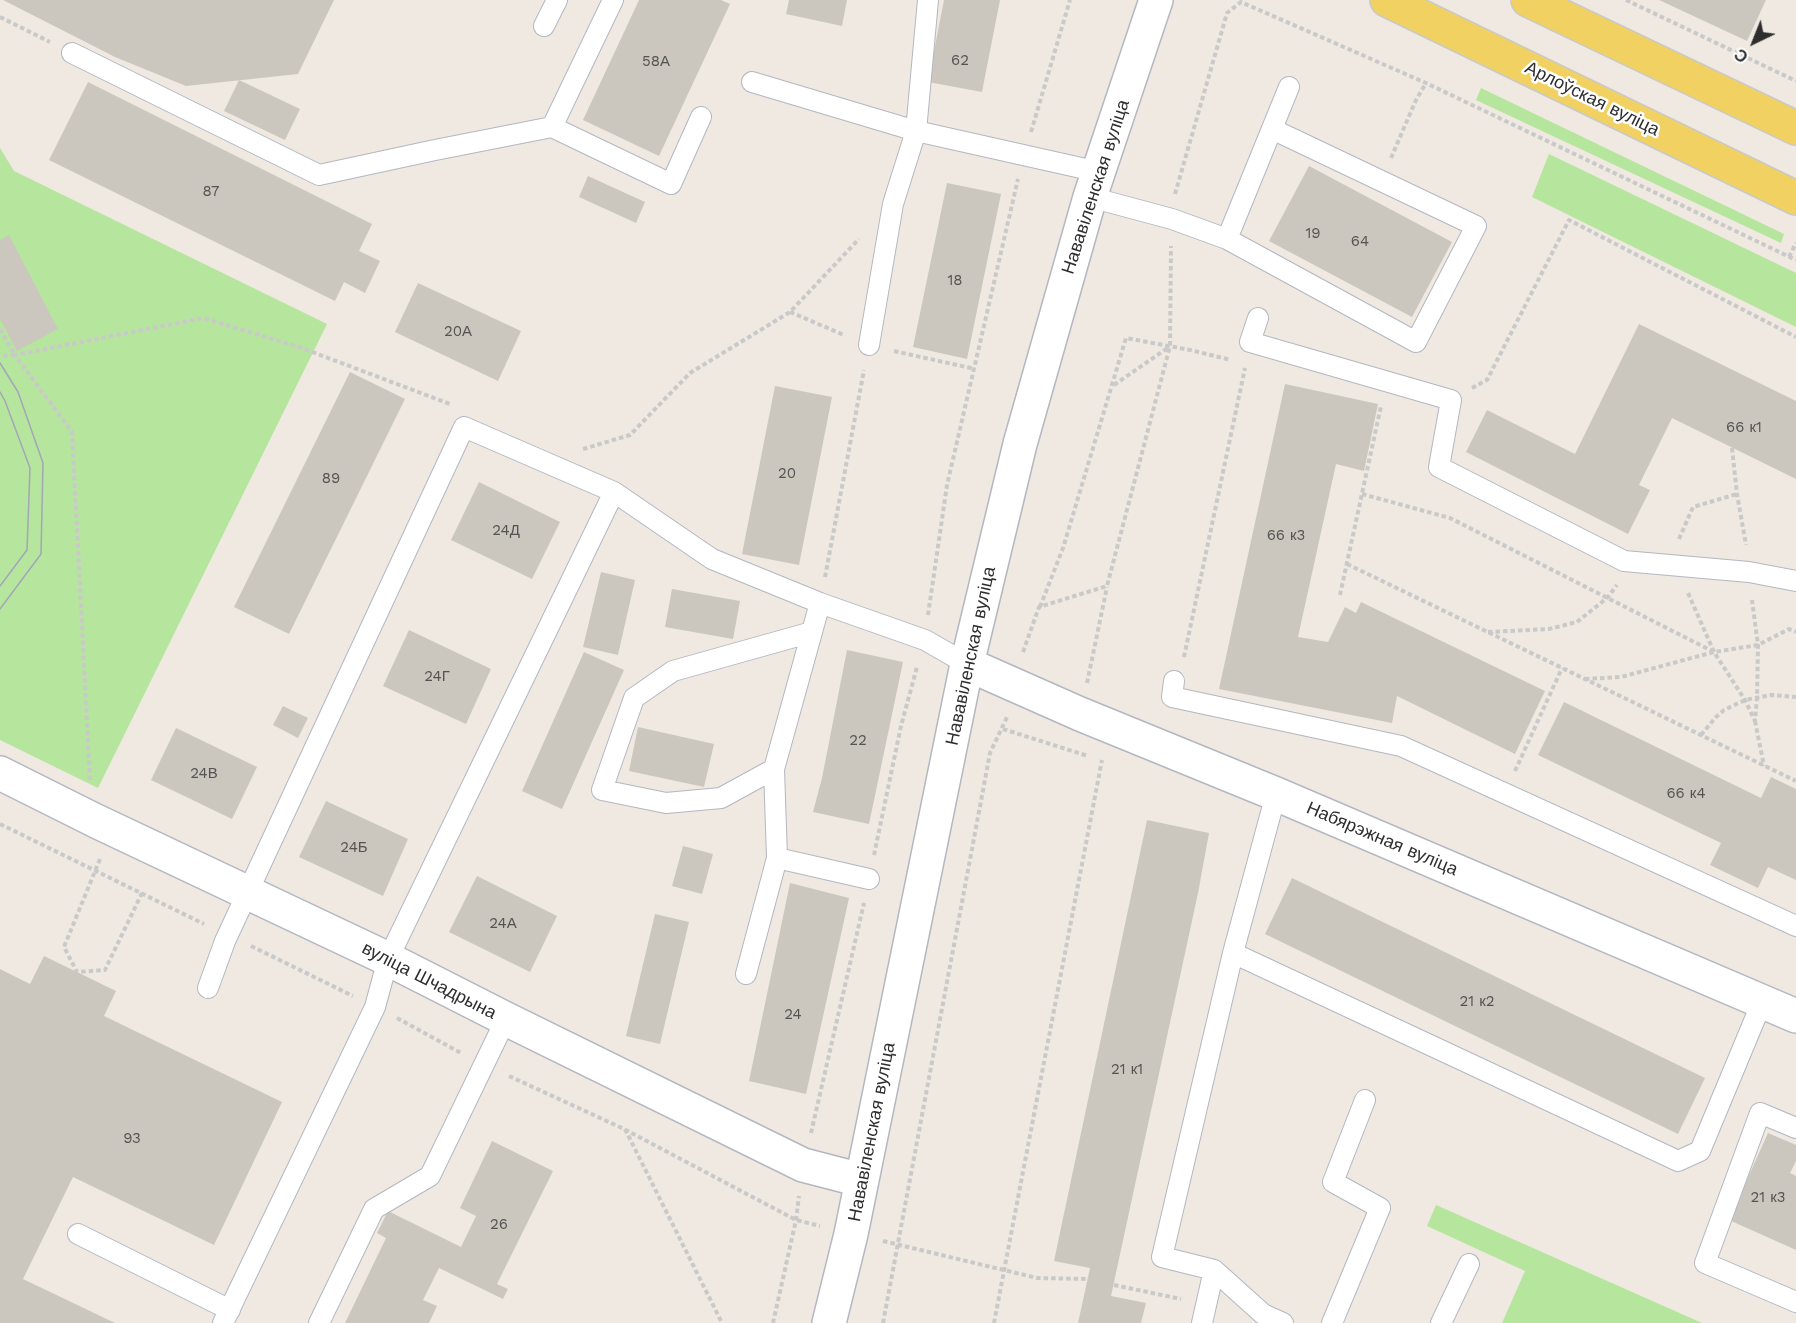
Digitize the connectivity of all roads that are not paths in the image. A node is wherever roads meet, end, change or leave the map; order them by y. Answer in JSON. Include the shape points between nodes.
{"nodes":[{"id":1,"x":556,"y":0,"type":"edge"},
{"id":2,"x":613,"y":0,"type":"edge"},
{"id":3,"x":928,"y":0,"type":"edge"},
{"id":4,"x":1156,"y":0,"type":"edge"},
{"id":5,"x":1387,"y":0,"type":"edge"},
{"id":6,"x":1528,"y":0,"type":"edge"},
{"id":7,"x":544,"y":26,"type":"dead end"},
{"id":8,"x":72,"y":53,"type":"road end"},
{"id":9,"x":753,"y":82,"type":"dead end"},
{"id":10,"x":1288,"y":87,"type":"dead end"},
{"id":11,"x":701,"y":117,"type":"dead end"},
{"id":12,"x":552,"y":127,"type":"junction"},
{"id":13,"x":1796,"y":128,"type":"edge"},
{"id":14,"x":1272,"y":129,"type":"junction"},
{"id":15,"x":916,"y":131,"type":"junction"},
{"id":16,"x":1094,"y":184,"type":"junction"},
{"id":17,"x":1796,"y":198,"type":"edge"},
{"id":18,"x":1227,"y":239,"type":"junction"},
{"id":19,"x":1258,"y":318,"type":"dead end"},
{"id":20,"x":869,"y":345,"type":"road end"},
{"id":21,"x":614,"y":492,"type":"junction"},
{"id":22,"x":1796,"y":581,"type":"edge"},
{"id":23,"x":820,"y":603,"type":"junction"},
{"id":24,"x":812,"y":632,"type":"junction"},
{"id":25,"x":967,"y":664,"type":"junction"},
{"id":26,"x":1174,"y":681,"type":"dead end"},
{"id":27,"x":774,"y":769,"type":"junction"},
{"id":28,"x":0,"y":773,"type":"edge"},
{"id":29,"x":1276,"y":794,"type":"junction"},
{"id":30,"x":777,"y":858,"type":"junction"},
{"id":31,"x":869,"y":879,"type":"road end"},
{"id":32,"x":248,"y":892,"type":"junction"},
{"id":33,"x":1796,"y":926,"type":"edge"},
{"id":34,"x":1233,"y":953,"type":"junction"},
{"id":35,"x":388,"y":959,"type":"junction"},
{"id":36,"x":746,"y":974,"type":"dead end"},
{"id":37,"x":208,"y":988,"type":"dead end"},
{"id":38,"x":1762,"y":1002,"type":"junction"},
{"id":39,"x":1796,"y":1016,"type":"edge"},
{"id":40,"x":506,"y":1020,"type":"junction"},
{"id":41,"x":1365,"y":1100,"type":"dead end"},
{"id":42,"x":1796,"y":1128,"type":"edge"},
{"id":43,"x":861,"y":1180,"type":"junction"},
{"id":44,"x":78,"y":1234,"type":"dead end"},
{"id":45,"x":1469,"y":1264,"type":"dead end"},
{"id":46,"x":1214,"y":1270,"type":"junction"},
{"id":47,"x":1796,"y":1302,"type":"edge"},
{"id":48,"x":1204,"y":1314,"type":"edge"},
{"id":49,"x":227,"y":1316,"type":"edge"},
{"id":50,"x":319,"y":1323,"type":"edge"},
{"id":51,"x":829,"y":1323,"type":"edge"},
{"id":52,"x":1283,"y":1323,"type":"edge"},
{"id":53,"x":1332,"y":1323,"type":"edge"},
{"id":54,"x":1441,"y":1323,"type":"edge"}],
"edges":[{"from":1,"to":7,"type":"lane"},
{"from":2,"to":12,"type":"lane"},
{"from":3,"to":15,"type":"lane"},
{"from":4,"to":16,"type":"street","name":"Нававіленская вуліца"},
{"from":5,"to":17,"type":"main road","name":"Арлоўская вуліца"},
{"from":6,"to":13,"type":"main road"},
{"from":8,"to":12,"type":"lane","via":[[319,175]]},
{"from":9,"to":15,"type":"lane"},
{"from":10,"to":14,"type":"lane"},
{"from":11,"to":12,"type":"lane","via":[[671,183]]},
{"from":14,"to":18,"type":"lane"},
{"from":14,"to":18,"type":"lane","via":[[1476,226],[1416,342]]},
{"from":15,"to":16,"type":"lane","via":[[1024,154]]},
{"from":15,"to":20,"type":"lane","via":[[893,204]]},
{"from":16,"to":18,"type":"lane"},
{"from":16,"to":25,"type":"street","name":"Нававіленская вуліца","via":[[1020,444]]},
{"from":19,"to":22,"type":"lane","via":[[1250,342],[1451,400],[1439,467],[1624,561],[1749,572]]},
{"from":21,"to":23,"type":"lane","via":[[712,559]]},
{"from":21,"to":32,"type":"lane","via":[[464,427]]},
{"from":21,"to":35,"type":"lane"},
{"from":23,"to":24,"type":"lane"},
{"from":23,"to":25,"type":"lane","via":[[925,640]]},
{"from":24,"to":27,"type":"lane"},
{"from":24,"to":27,"type":"lane","via":[[672,671],[634,698],[602,790],[666,803],[721,798]]},
{"from":25,"to":29,"type":"street","name":"Набярэжная вуліца"},
{"from":25,"to":43,"type":"street","name":"Нававіленская вуліца"},
{"from":26,"to":33,"type":"lane","via":[[1172,697],[1401,746]]},
{"from":27,"to":30,"type":"lane"},
{"from":28,"to":32,"type":"street","name":"вуліца Шчадрына"},
{"from":29,"to":34,"type":"lane"},
{"from":29,"to":38,"type":"street","name":"Набярэжная вуліца"},
{"from":30,"to":31,"type":"lane"},
{"from":30,"to":36,"type":"lane"},
{"from":32,"to":35,"type":"street","name":"вуліца Шчадрына"},
{"from":32,"to":37,"type":"lane"},
{"from":34,"to":38,"type":"lane","via":[[1678,1161],[1700,1151]]},
{"from":34,"to":46,"type":"lane","via":[[1162,1257]]},
{"from":35,"to":40,"type":"street","name":"вуліца Шчадрына"},
{"from":35,"to":49,"type":"lane","via":[[375,1007]]},
{"from":38,"to":39,"type":"street","name":"Набярэжная вуліца"},
{"from":40,"to":43,"type":"street","name":"вуліца Шчадрына","via":[[803,1165]]},
{"from":40,"to":50,"type":"lane","via":[[430,1176],[374,1209]]},
{"from":41,"to":53,"type":"lane","via":[[1333,1182],[1380,1208]]},
{"from":42,"to":47,"type":"lane","via":[[1760,1113],[1705,1263]]},
{"from":43,"to":51,"type":"street","name":"Нававіленская вуліца"},
{"from":44,"to":49,"type":"lane"},
{"from":45,"to":54,"type":"lane"},
{"from":46,"to":48,"type":"lane"},
{"from":46,"to":52,"type":"lane","via":[[1263,1314]]}]}
